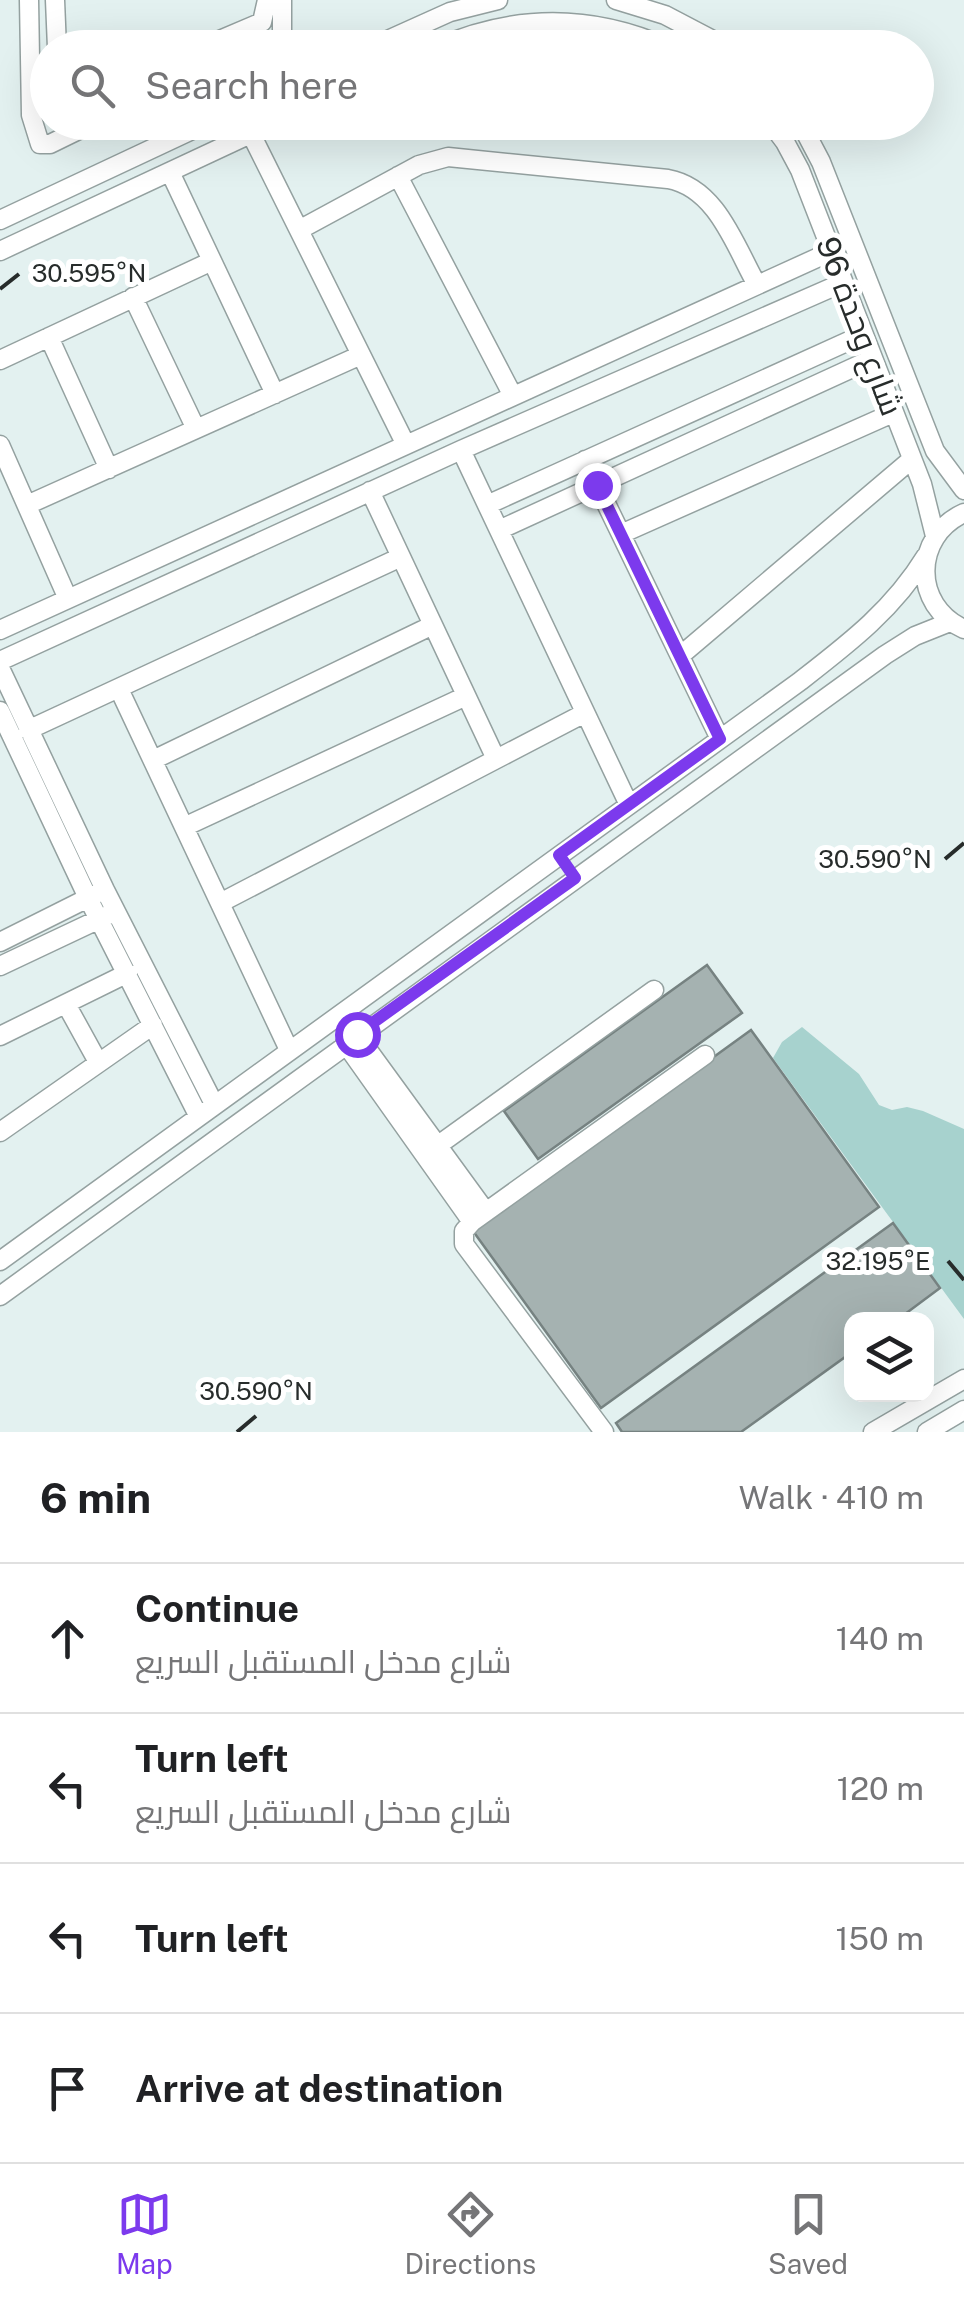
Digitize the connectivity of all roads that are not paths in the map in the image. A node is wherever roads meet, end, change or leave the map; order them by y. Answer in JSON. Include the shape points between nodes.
{"nodes":[{"id":1,"x":28,"y":0,"type":"edge"},
{"id":2,"x":55,"y":0,"type":"edge"},
{"id":3,"x":267,"y":0,"type":"edge"},
{"id":4,"x":282,"y":0,"type":"edge"},
{"id":5,"x":498,"y":0,"type":"edge"},
{"id":6,"x":616,"y":0,"type":"edge"},
{"id":7,"x":504,"y":25,"type":"junction"},
{"id":8,"x":31,"y":30,"type":"edge"},
{"id":9,"x":56,"y":30,"type":"edge"},
{"id":10,"x":243,"y":30,"type":"edge"},
{"id":11,"x":282,"y":30,"type":"edge"},
{"id":12,"x":408,"y":30,"type":"edge"},
{"id":13,"x":489,"y":30,"type":"edge"},
{"id":14,"x":618,"y":30,"type":"edge"},
{"id":15,"x":695,"y":30,"type":"edge"},
{"id":16,"x":170,"y":140,"type":"edge"},
{"id":17,"x":238,"y":140,"type":"edge"},
{"id":18,"x":254,"y":140,"type":"edge"},
{"id":19,"x":784,"y":140,"type":"edge"},
{"id":20,"x":809,"y":140,"type":"edge"},
{"id":21,"x":170,"y":172,"type":"junction"},
{"id":22,"x":100,"y":173,"type":"junction"},
{"id":23,"x":398,"y":176,"type":"junction"},
{"id":24,"x":112,"y":199,"type":"junction"},
{"id":25,"x":0,"y":220,"type":"edge"},
{"id":26,"x":299,"y":230,"type":"junction"},
{"id":27,"x":0,"y":251,"type":"edge"},
{"id":28,"x":830,"y":252,"type":"junction"},
{"id":29,"x":212,"y":260,"type":"junction"},
{"id":30,"x":842,"y":283,"type":"junction"},
{"id":31,"x":757,"y":285,"type":"junction"},
{"id":32,"x":134,"y":298,"type":"junction"},
{"id":33,"x":862,"y":335,"type":"junction"},
{"id":34,"x":48,"y":338,"type":"junction"},
{"id":35,"x":361,"y":355,"type":"junction"},
{"id":36,"x":872,"y":359,"type":"junction"},
{"id":37,"x":0,"y":360,"type":"edge"},
{"id":38,"x":274,"y":394,"type":"junction"},
{"id":39,"x":513,"y":396,"type":"junction"},
{"id":40,"x":893,"y":414,"type":"junction"},
{"id":41,"x":196,"y":429,"type":"junction"},
{"id":42,"x":0,"y":445,"type":"edge"},
{"id":43,"x":406,"y":445,"type":"junction"},
{"id":44,"x":460,"y":450,"type":"junction"},
{"id":45,"x":585,"y":460,"type":"junction"},
{"id":46,"x":912,"y":460,"type":"junction"},
{"id":47,"x":109,"y":468,"type":"junction"},
{"id":48,"x":597,"y":485,"type":"junction"},
{"id":49,"x":964,"y":490,"type":"edge"},
{"id":50,"x":370,"y":491,"type":"junction"},
{"id":51,"x":27,"y":505,"type":"junction"},
{"id":52,"x":487,"y":505,"type":"junction"},
{"id":53,"x":964,"y":514,"type":"edge"},
{"id":54,"x":498,"y":530,"type":"junction"},
{"id":55,"x":621,"y":534,"type":"junction"},
{"id":56,"x":935,"y":536,"type":"junction"},
{"id":57,"x":926,"y":556,"type":"junction"},
{"id":58,"x":401,"y":557,"type":"junction"},
{"id":59,"x":68,"y":599,"type":"junction"},
{"id":60,"x":957,"y":625,"type":"edge"},
{"id":61,"x":433,"y":626,"type":"junction"},
{"id":62,"x":0,"y":630,"type":"edge"},
{"id":63,"x":680,"y":656,"type":"junction"},
{"id":64,"x":0,"y":664,"type":"edge"},
{"id":65,"x":119,"y":689,"type":"junction"},
{"id":66,"x":466,"y":696,"type":"junction"},
{"id":67,"x":0,"y":711,"type":"edge"},
{"id":68,"x":583,"y":714,"type":"junction"},
{"id":69,"x":28,"y":730,"type":"junction"},
{"id":70,"x":720,"y":739,"type":"junction"},
{"id":71,"x":496,"y":759,"type":"junction"},
{"id":72,"x":153,"y":760,"type":"junction"},
{"id":73,"x":629,"y":805,"type":"junction"},
{"id":74,"x":184,"y":827,"type":"junction"},
{"id":75,"x":559,"y":855,"type":"junction"},
{"id":76,"x":575,"y":878,"type":"junction"},
{"id":77,"x":97,"y":894,"type":"junction"},
{"id":78,"x":220,"y":903,"type":"junction"},
{"id":79,"x":107,"y":915,"type":"junction"},
{"id":80,"x":0,"y":942,"type":"edge"},
{"id":81,"x":0,"y":966,"type":"edge"},
{"id":82,"x":128,"y":973,"type":"junction"},
{"id":83,"x":654,"y":990,"type":"dead end"},
{"id":84,"x":66,"y":1004,"type":"junction"},
{"id":85,"x":153,"y":1025,"type":"junction"},
{"id":86,"x":0,"y":1036,"type":"edge"},
{"id":87,"x":351,"y":1039,"type":"junction"},
{"id":88,"x":289,"y":1050,"type":"junction"},
{"id":89,"x":705,"y":1055,"type":"dead end"},
{"id":90,"x":98,"y":1062,"type":"junction"},
{"id":91,"x":207,"y":1109,"type":"junction"},
{"id":92,"x":224,"y":1131,"type":"junction"},
{"id":93,"x":0,"y":1132,"type":"edge"},
{"id":94,"x":437,"y":1146,"type":"junction"},
{"id":95,"x":479,"y":1217,"type":"junction"},
{"id":96,"x":0,"y":1260,"type":"edge"},
{"id":97,"x":0,"y":1296,"type":"edge"},
{"id":98,"x":964,"y":1378,"type":"edge"},
{"id":99,"x":964,"y":1410,"type":"edge"},
{"id":100,"x":596,"y":1429,"type":"edge"},
{"id":101,"x":873,"y":1432,"type":"edge"},
{"id":102,"x":927,"y":1432,"type":"edge"}],
"edges":[{"from":1,"to":8,"type":"street"},
{"from":2,"to":9,"type":"street"},
{"from":3,"to":10,"type":"street","via":[[262,22]]},
{"from":4,"to":11,"type":"street"},
{"from":5,"to":7,"type":"street"},
{"from":5,"to":12,"type":"street"},
{"from":6,"to":15,"type":"street"},
{"from":7,"to":13,"type":"street"},
{"from":7,"to":14,"type":"street","via":[[582,22]]},
{"from":16,"to":22,"type":"street"},
{"from":17,"to":21,"type":"street"},
{"from":18,"to":26,"type":"street"},
{"from":19,"to":28,"type":"street","name":"شارع وحدة 96"},
{"from":20,"to":49,"type":"street","name":"شارع وحدة 96","via":[[935,451]]},
{"from":21,"to":24,"type":"street"},
{"from":21,"to":29,"type":"street"},
{"from":22,"to":24,"type":"street"},
{"from":22,"to":25,"type":"street"},
{"from":23,"to":26,"type":"street"},
{"from":23,"to":31,"type":"street","via":[[462,156],[680,181],[708,199]]},
{"from":23,"to":39,"type":"street"},
{"from":24,"to":27,"type":"street"},
{"from":26,"to":35,"type":"street"},
{"from":28,"to":30,"type":"street","name":"شارع وحدة 96"},
{"from":28,"to":31,"type":"street"},
{"from":29,"to":32,"type":"street"},
{"from":29,"to":38,"type":"street"},
{"from":30,"to":33,"type":"street","name":"شارع وحدة 96"},
{"from":30,"to":44,"type":"street"},
{"from":31,"to":39,"type":"street"},
{"from":32,"to":34,"type":"street"},
{"from":32,"to":41,"type":"street"},
{"from":33,"to":36,"type":"street","name":"شارع وحدة 96"},
{"from":33,"to":45,"type":"street"},
{"from":34,"to":37,"type":"street"},
{"from":34,"to":47,"type":"street"},
{"from":35,"to":38,"type":"street"},
{"from":35,"to":43,"type":"street"},
{"from":36,"to":40,"type":"street","name":"شارع وحدة 96"},
{"from":36,"to":48,"type":"street"},
{"from":38,"to":41,"type":"street"},
{"from":39,"to":43,"type":"street"},
{"from":40,"to":46,"type":"street","name":"شارع وحدة 96"},
{"from":40,"to":55,"type":"street"},
{"from":41,"to":47,"type":"street"},
{"from":42,"to":51,"type":"street"},
{"from":43,"to":59,"type":"street"},
{"from":44,"to":50,"type":"street"},
{"from":44,"to":52,"type":"street"},
{"from":45,"to":48,"type":"street"},
{"from":45,"to":52,"type":"street"},
{"from":46,"to":56,"type":"street","name":"شارع وحدة 96"},
{"from":46,"to":63,"type":"street"},
{"from":47,"to":51,"type":"street"},
{"from":48,"to":54,"type":"street"},
{"from":48,"to":55,"type":"street"},
{"from":50,"to":58,"type":"street"},
{"from":50,"to":64,"type":"street"},
{"from":51,"to":59,"type":"street"},
{"from":52,"to":54,"type":"street"},
{"from":53,"to":56,"type":"street"},
{"from":54,"to":68,"type":"street"},
{"from":55,"to":63,"type":"street"},
{"from":56,"to":57,"type":"street"},
{"from":57,"to":60,"type":"street","via":[[927,587]]},
{"from":57,"to":70,"type":"street","via":[[876,621]]},
{"from":58,"to":61,"type":"street"},
{"from":58,"to":65,"type":"street"},
{"from":59,"to":62,"type":"street"},
{"from":60,"to":76,"type":"street","via":[[885,655]]},
{"from":61,"to":66,"type":"street"},
{"from":61,"to":72,"type":"street"},
{"from":63,"to":70,"type":"street"},
{"from":64,"to":69,"type":"street"},
{"from":65,"to":69,"type":"street"},
{"from":65,"to":72,"type":"street"},
{"from":66,"to":71,"type":"street"},
{"from":66,"to":74,"type":"street"},
{"from":67,"to":77,"type":"street"},
{"from":68,"to":71,"type":"street"},
{"from":68,"to":73,"type":"street"},
{"from":69,"to":77,"type":"street"},
{"from":70,"to":73,"type":"street"},
{"from":71,"to":78,"type":"street"},
{"from":72,"to":74,"type":"street"},
{"from":73,"to":75,"type":"street"},
{"from":74,"to":78,"type":"street"},
{"from":75,"to":76,"type":"street"},
{"from":75,"to":88,"type":"street"},
{"from":76,"to":87,"type":"street"},
{"from":77,"to":79,"type":"street"},
{"from":77,"to":80,"type":"street"},
{"from":78,"to":88,"type":"street"},
{"from":79,"to":81,"type":"street"},
{"from":79,"to":82,"type":"street"},
{"from":79,"to":91,"type":"street"},
{"from":82,"to":84,"type":"street"},
{"from":82,"to":85,"type":"street"},
{"from":83,"to":94,"type":"street"},
{"from":84,"to":86,"type":"street"},
{"from":84,"to":90,"type":"street"},
{"from":85,"to":90,"type":"street"},
{"from":85,"to":91,"type":"street"},
{"from":87,"to":92,"type":"street"},
{"from":87,"to":94,"type":"street"},
{"from":87,"to":95,"type":"street"},
{"from":88,"to":91,"type":"street"},
{"from":89,"to":95,"type":"street"},
{"from":90,"to":93,"type":"street"},
{"from":91,"to":92,"type":"street"},
{"from":91,"to":96,"type":"street"},
{"from":92,"to":97,"type":"street"},
{"from":94,"to":95,"type":"street"},
{"from":95,"to":100,"type":"street","via":[[464,1231],[464,1244]]},
{"from":98,"to":101,"type":"street"},
{"from":99,"to":102,"type":"street"}]}
